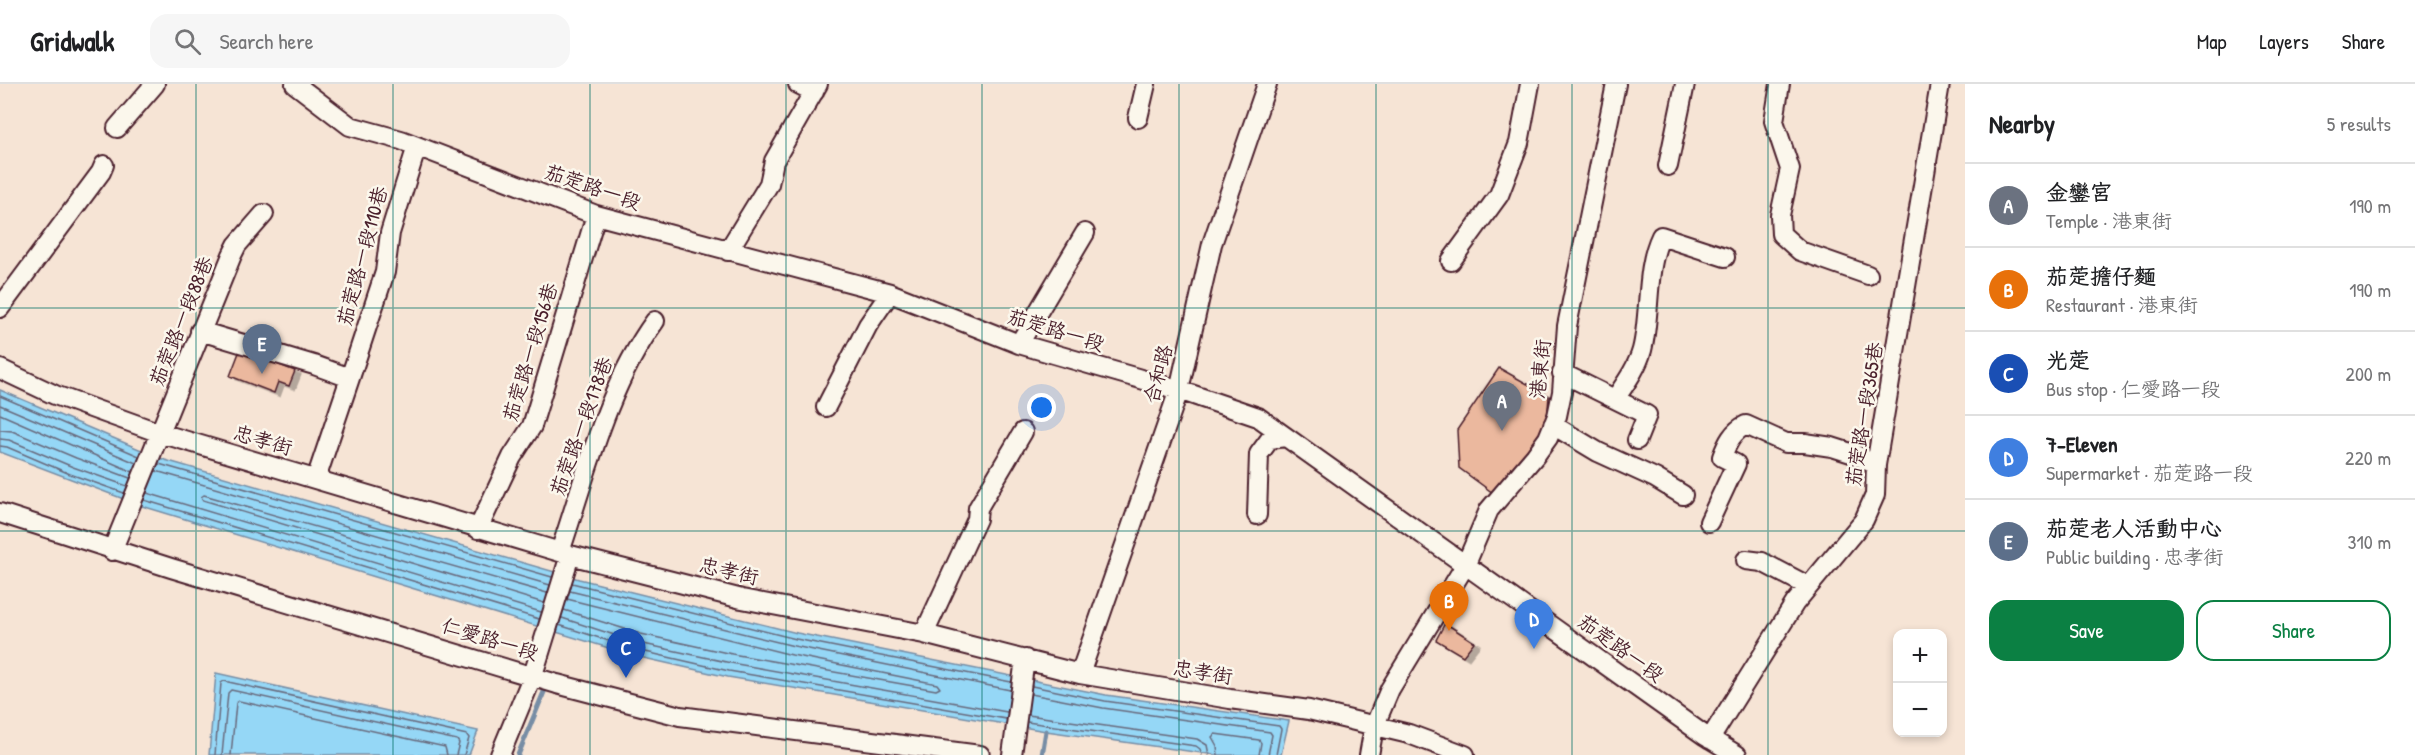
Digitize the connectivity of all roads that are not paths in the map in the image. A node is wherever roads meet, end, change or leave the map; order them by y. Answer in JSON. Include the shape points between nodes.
{"nodes":[{"id":1,"x":155,"y":84,"type":"edge"},
{"id":2,"x":295,"y":84,"type":"edge"},
{"id":3,"x":798,"y":84,"type":"edge"},
{"id":4,"x":1146,"y":84,"type":"edge"},
{"id":5,"x":1267,"y":84,"type":"edge"},
{"id":6,"x":1530,"y":84,"type":"edge"},
{"id":7,"x":1616,"y":84,"type":"edge"},
{"id":8,"x":1685,"y":84,"type":"edge"},
{"id":9,"x":1780,"y":84,"type":"edge"},
{"id":10,"x":1940,"y":84,"type":"edge"},
{"id":11,"x":816,"y":88,"type":"edge"},
{"id":12,"x":1138,"y":118,"type":"dead end"},
{"id":13,"x":117,"y":128,"type":"dead end"},
{"id":14,"x":417,"y":146,"type":"junction"},
{"id":15,"x":104,"y":165,"type":"dead end"},
{"id":16,"x":1668,"y":166,"type":"dead end"},
{"id":17,"x":264,"y":214,"type":"dead end"},
{"id":18,"x":596,"y":215,"type":"junction"},
{"id":19,"x":1084,"y":233,"type":"dead end"},
{"id":20,"x":728,"y":251,"type":"junction"},
{"id":21,"x":1725,"y":257,"type":"dead end"},
{"id":22,"x":1451,"y":261,"type":"dead end"},
{"id":23,"x":1868,"y":275,"type":"dead end"},
{"id":24,"x":890,"y":293,"type":"junction"},
{"id":25,"x":0,"y":308,"type":"edge"},
{"id":26,"x":655,"y":321,"type":"dead end"},
{"id":27,"x":200,"y":331,"type":"junction"},
{"id":28,"x":1019,"y":344,"type":"junction"},
{"id":29,"x":0,"y":369,"type":"edge"},
{"id":30,"x":1562,"y":373,"type":"junction"},
{"id":31,"x":350,"y":378,"type":"junction"},
{"id":32,"x":1179,"y":390,"type":"junction"},
{"id":33,"x":1615,"y":399,"type":"junction"},
{"id":34,"x":826,"y":407,"type":"dead end"},
{"id":35,"x":1553,"y":425,"type":"junction"},
{"id":36,"x":1023,"y":432,"type":"dead end"},
{"id":37,"x":160,"y":433,"type":"junction"},
{"id":38,"x":1285,"y":437,"type":"junction"},
{"id":39,"x":1637,"y":440,"type":"dead end"},
{"id":40,"x":1876,"y":465,"type":"junction"},
{"id":41,"x":316,"y":479,"type":"junction"},
{"id":42,"x":1683,"y":495,"type":"dead end"},
{"id":43,"x":0,"y":513,"type":"edge"},
{"id":44,"x":1257,"y":515,"type":"dead end"},
{"id":45,"x":1709,"y":522,"type":"dead end"},
{"id":46,"x":478,"y":529,"type":"junction"},
{"id":47,"x":112,"y":550,"type":"junction"},
{"id":48,"x":565,"y":559,"type":"junction"},
{"id":49,"x":1746,"y":560,"type":"dead end"},
{"id":50,"x":1466,"y":564,"type":"junction"},
{"id":51,"x":1808,"y":586,"type":"junction"},
{"id":52,"x":924,"y":634,"type":"junction"},
{"id":53,"x":1023,"y":667,"type":"junction"},
{"id":54,"x":1080,"y":674,"type":"junction"},
{"id":55,"x":532,"y":675,"type":"junction"},
{"id":56,"x":1374,"y":727,"type":"junction"},
{"id":57,"x":1710,"y":739,"type":"junction"},
{"id":58,"x":500,"y":755,"type":"edge"},
{"id":59,"x":980,"y":755,"type":"edge"},
{"id":60,"x":1012,"y":755,"type":"edge"},
{"id":61,"x":1369,"y":755,"type":"edge"},
{"id":62,"x":1465,"y":755,"type":"edge"},
{"id":63,"x":1737,"y":755,"type":"edge"}],
"edges":[{"from":1,"to":13,"type":"street"},
{"from":2,"to":14,"type":"street","name":"茄萣路一段","via":[[350,126]]},
{"from":3,"to":11,"type":"street"},
{"from":4,"to":12,"type":"street"},
{"from":5,"to":32,"type":"street","name":"合和路","via":[[1212,244]]},
{"from":6,"to":22,"type":"street","via":[[1520,143],[1499,195]]},
{"from":7,"to":30,"type":"street","name":"港東街","via":[[1572,301]]},
{"from":8,"to":16,"type":"street"},
{"from":9,"to":23,"type":"street","via":[[1774,121],[1790,169],[1780,215],[1781,234],[1800,251]]},
{"from":10,"to":40,"type":"street","name":"茄萣路一段365巷"},
{"from":11,"to":20,"type":"street","via":[[774,162],[769,184]]},
{"from":14,"to":18,"type":"street","name":"茄萣路一段"},
{"from":14,"to":31,"type":"street","name":"茄萣路一段110巷","via":[[390,233],[386,272]]},
{"from":15,"to":25,"type":"street"},
{"from":17,"to":27,"type":"street","name":"茄萣路一段88巷","via":[[237,245]]},
{"from":18,"to":20,"type":"street","name":"茄萣路一段"},
{"from":18,"to":46,"type":"street","name":"茄萣路一段156巷","via":[[532,426],[512,457]]},
{"from":19,"to":28,"type":"street"},
{"from":20,"to":24,"type":"street","name":"茄萣路一段"},
{"from":21,"to":33,"type":"street","via":[[1661,236],[1642,349],[1633,372]]},
{"from":24,"to":28,"type":"street","name":"茄萣路一段"},
{"from":24,"to":34,"type":"street","via":[[868,325]]},
{"from":26,"to":48,"type":"street","name":"茄萣路一段178巷","via":[[628,360],[615,391]]},
{"from":27,"to":31,"type":"street"},
{"from":27,"to":37,"type":"street","name":"茄萣路一段88巷"},
{"from":28,"to":32,"type":"street","name":"茄萣路一段"},
{"from":29,"to":37,"type":"street","name":"忠孝街","via":[[55,395]]},
{"from":30,"to":33,"type":"street"},
{"from":30,"to":35,"type":"street","name":"港東街","via":[[1562,392]]},
{"from":31,"to":41,"type":"street","name":"茄萣路一段110巷"},
{"from":32,"to":38,"type":"street","name":"茄萣路一段","via":[[1258,417]]},
{"from":32,"to":54,"type":"street","name":"合和路"},
{"from":33,"to":39,"type":"street","via":[[1647,415]]},
{"from":35,"to":42,"type":"street"},
{"from":35,"to":50,"type":"street","name":"港東街","via":[[1535,456],[1489,510]]},
{"from":36,"to":52,"type":"street","via":[[978,508],[977,519]]},
{"from":37,"to":41,"type":"street","name":"忠孝街"},
{"from":37,"to":47,"type":"street","name":"茄萣路一段88巷"},
{"from":38,"to":44,"type":"street","via":[[1270,439],[1259,454]]},
{"from":38,"to":50,"type":"street","name":"茄萣路一段"},
{"from":40,"to":45,"type":"street","via":[[1832,447],[1786,443],[1746,424],[1727,443],[1722,457],[1736,464]]},
{"from":40,"to":51,"type":"street","name":"茄萣路一段365巷","via":[[1875,495],[1864,520]]},
{"from":41,"to":46,"type":"street","name":"忠孝街"},
{"from":43,"to":47,"type":"street","name":"仁愛路一段"},
{"from":46,"to":48,"type":"street","name":"忠孝街"},
{"from":47,"to":55,"type":"street","name":"仁愛路一段"},
{"from":48,"to":52,"type":"street","name":"忠孝街"},
{"from":48,"to":55,"type":"street","name":"茄萣路一段178巷"},
{"from":49,"to":51,"type":"street","via":[[1762,562]]},
{"from":50,"to":56,"type":"street","name":"港東街","via":[[1390,689]]},
{"from":50,"to":57,"type":"street","name":"茄萣路一段"},
{"from":51,"to":57,"type":"street","name":"茄萣路一段365巷"},
{"from":52,"to":53,"type":"street","name":"忠孝街"},
{"from":53,"to":54,"type":"street","name":"忠孝街"},
{"from":53,"to":60,"type":"street"},
{"from":54,"to":56,"type":"street","name":"忠孝街","via":[[1309,710]]},
{"from":55,"to":58,"type":"street","name":"茄萣路一段178巷"},
{"from":55,"to":59,"type":"street","name":"仁愛路一段","via":[[680,716]]},
{"from":56,"to":61,"type":"street","name":"港東街"},
{"from":56,"to":62,"type":"street","name":"忠孝街","via":[[1409,734]]},
{"from":57,"to":63,"type":"street","name":"茄萣路一段"}]}
